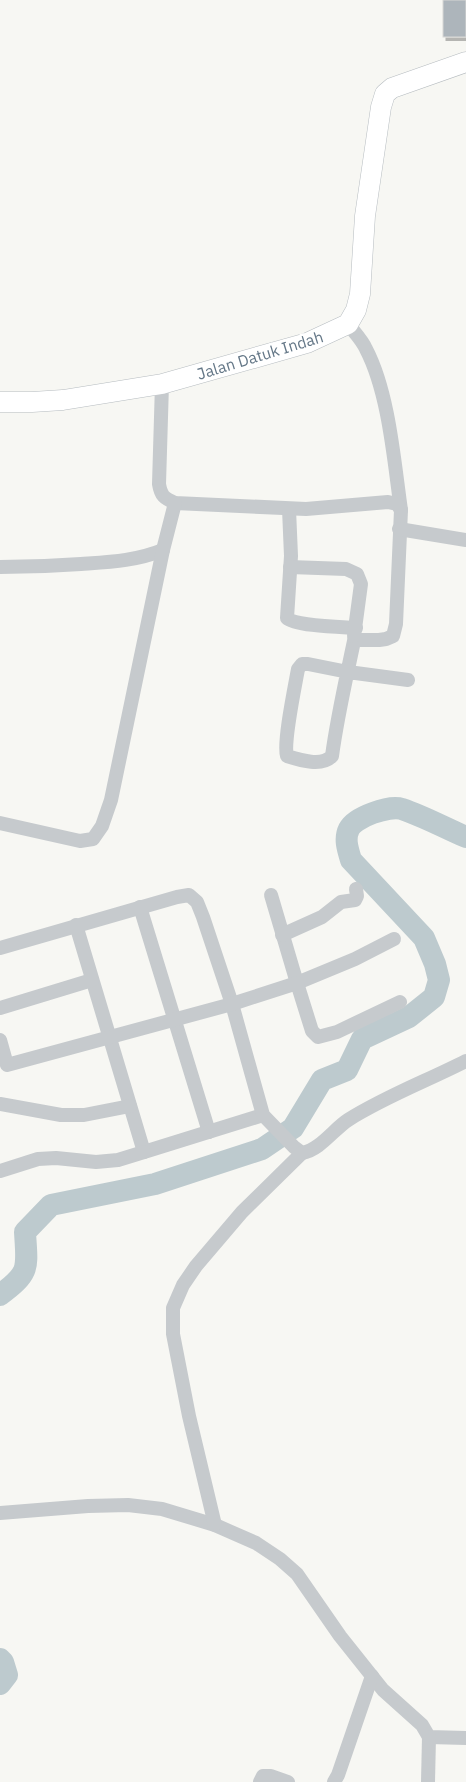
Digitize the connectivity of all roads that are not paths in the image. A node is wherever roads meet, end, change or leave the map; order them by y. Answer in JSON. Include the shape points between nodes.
{"nodes":[{"id":1,"x":466,"y":62,"type":"edge"},
{"id":2,"x":348,"y":324,"type":"junction"},
{"id":3,"x":162,"y":384,"type":"junction"},
{"id":4,"x":0,"y":402,"type":"edge"},
{"id":5,"x":175,"y":503,"type":"junction"},
{"id":6,"x":289,"y":509,"type":"junction"},
{"id":7,"x":401,"y":510,"type":"junction"},
{"id":8,"x":399,"y":529,"type":"junction"},
{"id":9,"x":466,"y":540,"type":"edge"},
{"id":10,"x":163,"y":550,"type":"junction"},
{"id":11,"x":0,"y":567,"type":"edge"},
{"id":12,"x":290,"y":567,"type":"junction"},
{"id":13,"x":355,"y":635,"type":"junction"},
{"id":14,"x":348,"y":672,"type":"junction"},
{"id":15,"x":408,"y":680,"type":"dead end"},
{"id":16,"x":0,"y":823,"type":"edge"},
{"id":17,"x":356,"y":889,"type":"dead end"},
{"id":18,"x":272,"y":895,"type":"dead end"},
{"id":19,"x":140,"y":908,"type":"junction"},
{"id":20,"x":76,"y":925,"type":"junction"},
{"id":21,"x":282,"y":935,"type":"junction"},
{"id":22,"x":394,"y":939,"type":"dead end"},
{"id":23,"x":0,"y":948,"type":"edge"},
{"id":24,"x":92,"y":980,"type":"junction"},
{"id":25,"x":297,"y":983,"type":"junction"},
{"id":26,"x":400,"y":1002,"type":"dead end"},
{"id":27,"x":232,"y":1004,"type":"junction"},
{"id":28,"x":0,"y":1008,"type":"edge"},
{"id":29,"x":174,"y":1020,"type":"junction"},
{"id":30,"x":108,"y":1037,"type":"junction"},
{"id":31,"x":0,"y":1040,"type":"edge"},
{"id":32,"x":466,"y":1061,"type":"edge"},
{"id":33,"x":3,"y":1065,"type":"edge"},
{"id":34,"x":0,"y":1104,"type":"edge"},
{"id":35,"x":130,"y":1106,"type":"junction"},
{"id":36,"x":263,"y":1115,"type":"junction"},
{"id":37,"x":210,"y":1132,"type":"junction"},
{"id":38,"x":298,"y":1150,"type":"junction"},
{"id":39,"x":144,"y":1152,"type":"junction"},
{"id":40,"x":0,"y":1170,"type":"edge"},
{"id":41,"x":0,"y":1513,"type":"edge"},
{"id":42,"x":215,"y":1525,"type":"junction"},
{"id":43,"x":372,"y":1676,"type":"junction"},
{"id":44,"x":429,"y":1737,"type":"junction"},
{"id":45,"x":466,"y":1738,"type":"edge"},
{"id":46,"x":260,"y":1782,"type":"edge"},
{"id":47,"x":288,"y":1782,"type":"edge"},
{"id":48,"x":334,"y":1782,"type":"edge"},
{"id":49,"x":428,"y":1782,"type":"edge"}],
"edges":[{"from":1,"to":2,"type":"street","via":[[392,88],[385,94],[365,216],[360,294]]},
{"from":2,"to":3,"type":"street","name":"Jalan Datuk Indah","via":[[306,343]]},
{"from":2,"to":7,"type":"street","via":[[366,348],[380,386]]},
{"from":3,"to":4,"type":"street","name":"Jalan Datuk Indah","via":[[63,400]]},
{"from":3,"to":5,"type":"street","via":[[159,484],[164,498]]},
{"from":5,"to":6,"type":"street"},
{"from":5,"to":10,"type":"street"},
{"from":6,"to":7,"type":"street","via":[[388,502],[397,504]]},
{"from":6,"to":12,"type":"street"},
{"from":7,"to":8,"type":"street"},
{"from":8,"to":9,"type":"street"},
{"from":8,"to":13,"type":"street","via":[[393,636],[386,640],[357,640]]},
{"from":10,"to":11,"type":"street","via":[[129,560],[37,568]]},
{"from":10,"to":16,"type":"street","via":[[111,800],[102,826],[93,839],[80,841]]},
{"from":12,"to":13,"type":"street","via":[[288,620]]},
{"from":12,"to":13,"type":"street","via":[[346,569],[357,574],[361,584]]},
{"from":13,"to":14,"type":"street"},
{"from":14,"to":14,"type":"street","via":[[332,756],[318,762],[287,756],[298,669],[302,664],[308,664]]},
{"from":14,"to":15,"type":"street"},
{"from":17,"to":21,"type":"street","via":[[355,900],[341,902],[322,917]]},
{"from":18,"to":21,"type":"street"},
{"from":19,"to":20,"type":"street"},
{"from":19,"to":27,"type":"street","via":[[189,895],[197,902]]},
{"from":19,"to":29,"type":"street"},
{"from":20,"to":23,"type":"street"},
{"from":20,"to":24,"type":"street"},
{"from":21,"to":25,"type":"street"},
{"from":22,"to":25,"type":"street","via":[[355,960]]},
{"from":24,"to":28,"type":"street"},
{"from":24,"to":30,"type":"street"},
{"from":25,"to":26,"type":"street","via":[[312,1031],[318,1037],[337,1032]]},
{"from":25,"to":27,"type":"street"},
{"from":27,"to":29,"type":"street"},
{"from":27,"to":36,"type":"street"},
{"from":29,"to":30,"type":"street"},
{"from":29,"to":37,"type":"street"},
{"from":30,"to":33,"type":"street"},
{"from":30,"to":35,"type":"street"},
{"from":31,"to":33,"type":"street"},
{"from":32,"to":38,"type":"street","via":[[372,1105],[343,1123],[312,1150]]},
{"from":34,"to":35,"type":"street","via":[[61,1115]]},
{"from":35,"to":39,"type":"street"},
{"from":36,"to":37,"type":"street"},
{"from":36,"to":38,"type":"street"},
{"from":37,"to":39,"type":"street"},
{"from":38,"to":42,"type":"street","via":[[208,1252],[183,1285],[173,1308],[173,1334]]},
{"from":39,"to":40,"type":"street","via":[[118,1160],[96,1162],[38,1159]]},
{"from":41,"to":42,"type":"street","via":[[128,1506],[162,1509]]},
{"from":42,"to":43,"type":"street","via":[[256,1543],[297,1574]]},
{"from":43,"to":44,"type":"street","via":[[422,1725]]},
{"from":43,"to":48,"type":"street"},
{"from":44,"to":45,"type":"street"},
{"from":44,"to":49,"type":"street"},
{"from":46,"to":47,"type":"street","via":[[263,1776],[271,1776]]}]}
